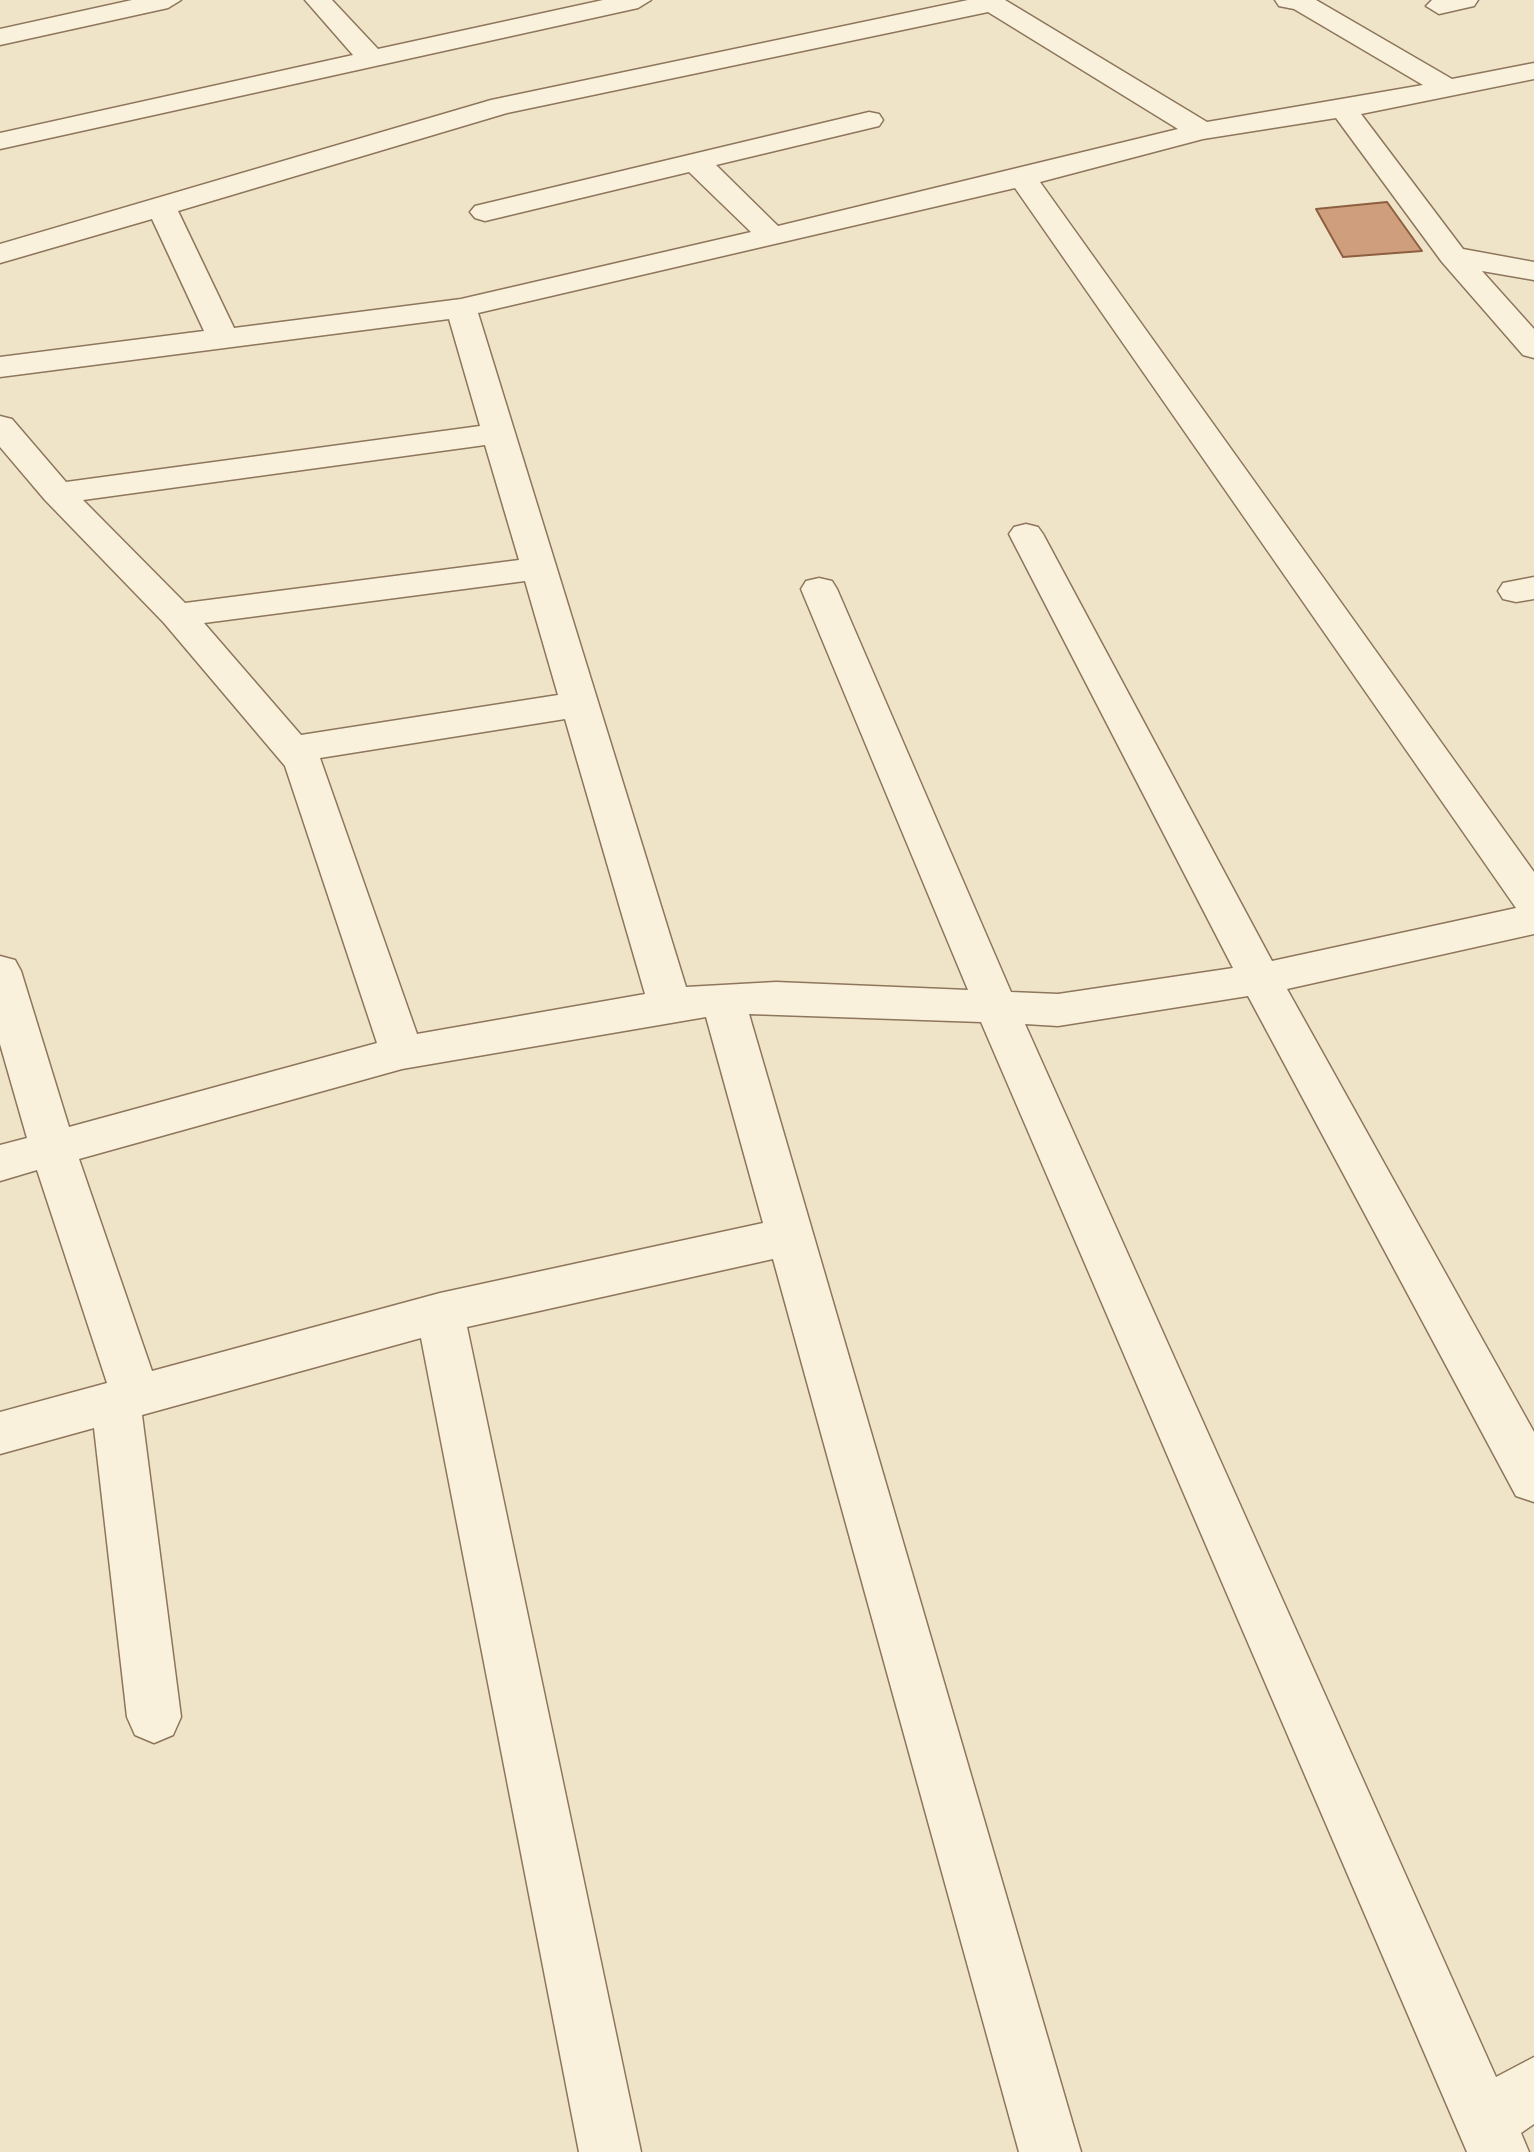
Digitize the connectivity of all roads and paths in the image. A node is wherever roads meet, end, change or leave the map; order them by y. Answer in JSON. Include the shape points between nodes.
{"nodes":[{"id":1,"x":168,"y":0,"type":"edge"},
{"id":2,"x":638,"y":0,"type":"edge"},
{"id":3,"x":1288,"y":0,"type":"edge"},
{"id":4,"x":989,"y":1,"type":"edge"},
{"id":5,"x":335,"y":6,"type":"edge"},
{"id":6,"x":549,"y":10,"type":"edge"},
{"id":7,"x":0,"y":37,"type":"edge"},
{"id":8,"x":371,"y":58,"type":"junction"},
{"id":9,"x":1534,"y":71,"type":"edge"},
{"id":10,"x":1446,"y":87,"type":"junction"},
{"id":11,"x":1343,"y":109,"type":"junction"},
{"id":12,"x":869,"y":120,"type":"dead end"},
{"id":13,"x":1202,"y":131,"type":"junction"},
{"id":14,"x":0,"y":141,"type":"edge"},
{"id":15,"x":695,"y":161,"type":"junction"},
{"id":16,"x":1022,"y":178,"type":"junction"},
{"id":17,"x":161,"y":207,"type":"junction"},
{"id":18,"x":485,"y":212,"type":"dead end"},
{"id":19,"x":772,"y":236,"type":"junction"},
{"id":20,"x":0,"y":254,"type":"edge"},
{"id":21,"x":1453,"y":256,"type":"junction"},
{"id":22,"x":1534,"y":271,"type":"edge"},
{"id":23,"x":461,"y":308,"type":"junction"},
{"id":24,"x":224,"y":340,"type":"junction"},
{"id":25,"x":1534,"y":348,"type":"edge"},
{"id":26,"x":0,"y":367,"type":"edge"},
{"id":27,"x":0,"y":426,"type":"edge"},
{"id":28,"x":498,"y":433,"type":"junction"},
{"id":29,"x":57,"y":493,"type":"junction"},
{"id":30,"x":1026,"y":534,"type":"dead end"},
{"id":31,"x":539,"y":568,"type":"junction"},
{"id":32,"x":819,"y":589,"type":"dead end"},
{"id":33,"x":177,"y":615,"type":"junction"},
{"id":34,"x":580,"y":704,"type":"junction"},
{"id":35,"x":293,"y":749,"type":"junction"},
{"id":36,"x":1534,"y":903,"type":"edge"},
{"id":37,"x":1534,"y":919,"type":"edge"},
{"id":38,"x":0,"y":971,"type":"edge"},
{"id":39,"x":1260,"y":979,"type":"junction"},
{"id":40,"x":723,"y":999,"type":"junction"},
{"id":41,"x":670,"y":1005,"type":"junction"},
{"id":42,"x":997,"y":1009,"type":"junction"},
{"id":43,"x":402,"y":1053,"type":"junction"},
{"id":44,"x":52,"y":1146,"type":"junction"},
{"id":45,"x":0,"y":1163,"type":"edge"},
{"id":46,"x":792,"y":1236,"type":"junction"},
{"id":47,"x":440,"y":1313,"type":"junction"},
{"id":48,"x":126,"y":1399,"type":"junction"},
{"id":49,"x":0,"y":1433,"type":"edge"},
{"id":50,"x":1534,"y":1480,"type":"edge"},
{"id":51,"x":154,"y":1717,"type":"dead end"},
{"id":52,"x":1534,"y":2087,"type":"edge"},
{"id":53,"x":1492,"y":2136,"type":"edge"},
{"id":54,"x":610,"y":2152,"type":"edge"},
{"id":55,"x":1050,"y":2152,"type":"edge"}],
"edges":[{"from":1,"to":7,"type":"street"},
{"from":2,"to":6,"type":"street"},
{"from":3,"to":10,"type":"street","via":[[1302,3]]},
{"from":4,"to":13,"type":"street"},
{"from":4,"to":17,"type":"street","via":[[501,106]]},
{"from":5,"to":8,"type":"street"},
{"from":6,"to":8,"type":"street"},
{"from":8,"to":14,"type":"street"},
{"from":9,"to":10,"type":"street"},
{"from":10,"to":11,"type":"street"},
{"from":11,"to":13,"type":"street"},
{"from":11,"to":21,"type":"street"},
{"from":12,"to":15,"type":"street"},
{"from":13,"to":16,"type":"street"},
{"from":15,"to":18,"type":"street"},
{"from":15,"to":19,"type":"street"},
{"from":16,"to":19,"type":"street"},
{"from":16,"to":36,"type":"street"},
{"from":17,"to":20,"type":"street"},
{"from":17,"to":24,"type":"street"},
{"from":19,"to":23,"type":"street"},
{"from":21,"to":22,"type":"street"},
{"from":21,"to":25,"type":"street"},
{"from":23,"to":24,"type":"street"},
{"from":23,"to":28,"type":"street"},
{"from":24,"to":26,"type":"street"},
{"from":27,"to":29,"type":"street"},
{"from":28,"to":29,"type":"street"},
{"from":28,"to":31,"type":"street"},
{"from":29,"to":33,"type":"street"},
{"from":30,"to":39,"type":"street"},
{"from":31,"to":33,"type":"street"},
{"from":31,"to":34,"type":"street"},
{"from":32,"to":42,"type":"street"},
{"from":33,"to":35,"type":"street"},
{"from":34,"to":35,"type":"street"},
{"from":34,"to":41,"type":"street"},
{"from":35,"to":43,"type":"street","via":[[303,762]]},
{"from":37,"to":39,"type":"street"},
{"from":38,"to":44,"type":"street"},
{"from":39,"to":42,"type":"street","via":[[1058,1010]]},
{"from":39,"to":50,"type":"street"},
{"from":40,"to":41,"type":"street"},
{"from":40,"to":42,"type":"street"},
{"from":40,"to":46,"type":"street"},
{"from":41,"to":43,"type":"street"},
{"from":42,"to":53,"type":"street"},
{"from":43,"to":44,"type":"street"},
{"from":44,"to":45,"type":"street"},
{"from":44,"to":48,"type":"street"},
{"from":46,"to":47,"type":"street"},
{"from":46,"to":55,"type":"street"},
{"from":47,"to":48,"type":"street"},
{"from":47,"to":54,"type":"street"},
{"from":48,"to":49,"type":"street"},
{"from":48,"to":51,"type":"street"},
{"from":52,"to":53,"type":"street"}]}
